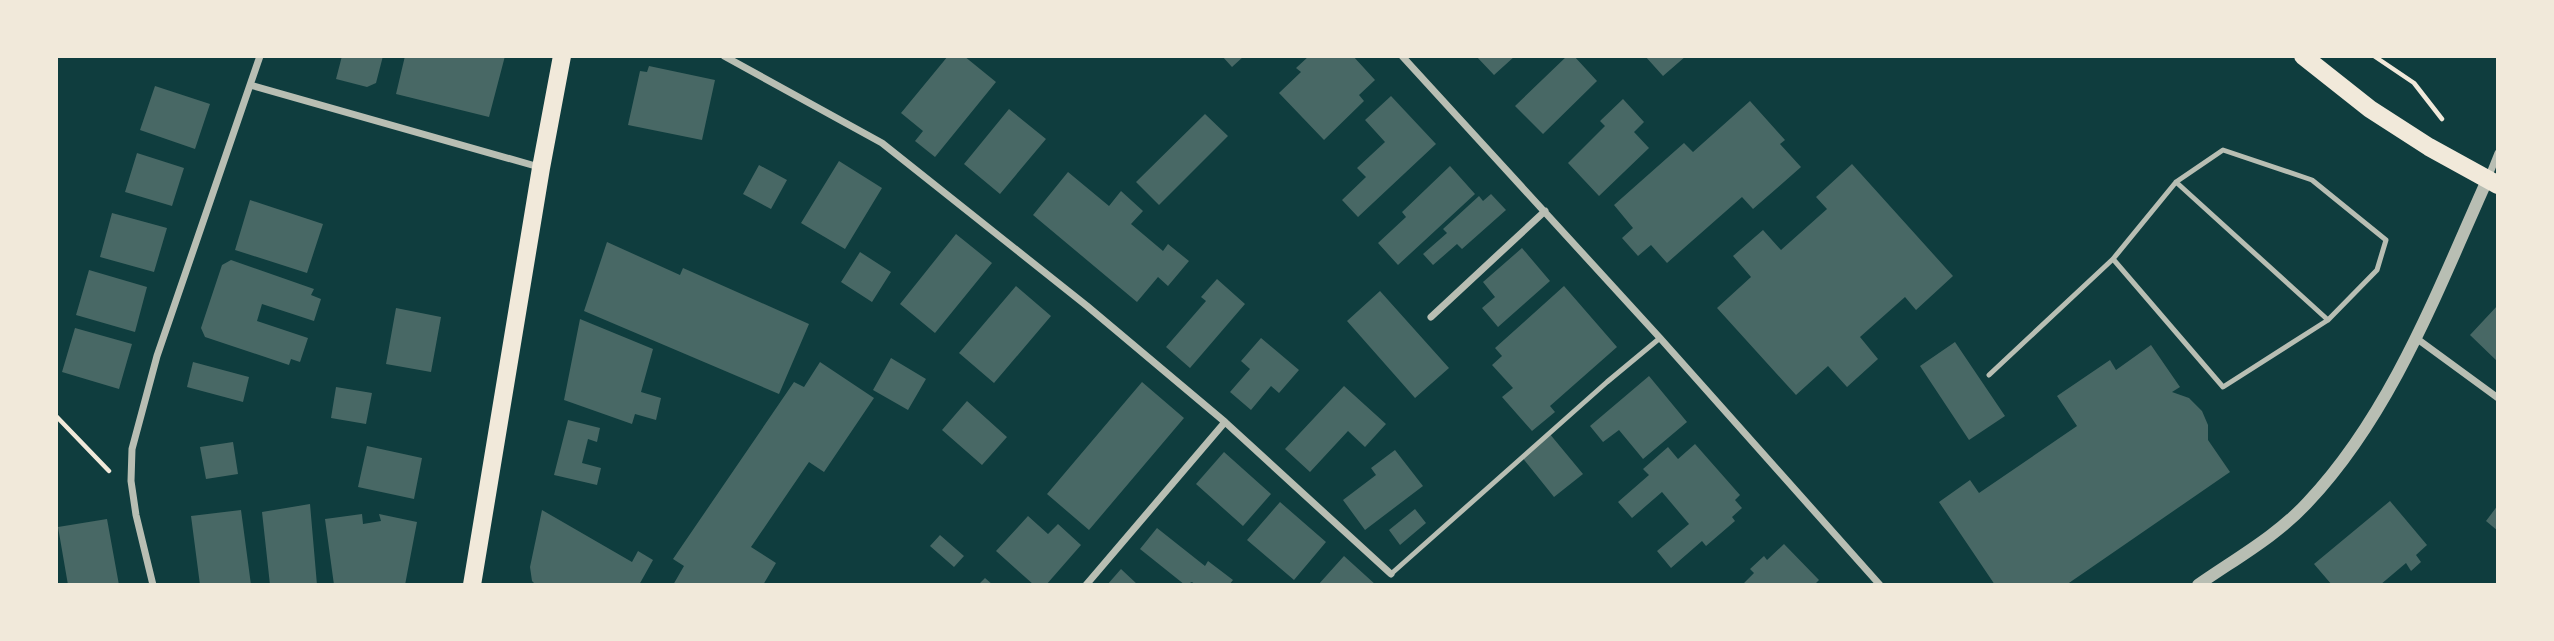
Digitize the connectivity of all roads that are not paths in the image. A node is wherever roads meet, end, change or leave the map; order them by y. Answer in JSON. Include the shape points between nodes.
{"nodes":[{"id":1,"x":260,"y":56,"type":"edge"},
{"id":2,"x":562,"y":56,"type":"edge"},
{"id":3,"x":724,"y":56,"type":"edge"},
{"id":4,"x":1402,"y":56,"type":"edge"},
{"id":5,"x":2303,"y":56,"type":"edge"},
{"id":6,"x":250,"y":85,"type":"junction"},
{"id":7,"x":2498,"y":153,"type":"edge"},
{"id":8,"x":541,"y":168,"type":"junction"},
{"id":9,"x":2176,"y":182,"type":"junction"},
{"id":10,"x":2493,"y":182,"type":"edge"},
{"id":11,"x":1545,"y":211,"type":"junction"},
{"id":12,"x":2113,"y":259,"type":"junction"},
{"id":13,"x":1431,"y":317,"type":"dead end"},
{"id":14,"x":2328,"y":320,"type":"junction"},
{"id":15,"x":1660,"y":338,"type":"junction"},
{"id":16,"x":2416,"y":338,"type":"junction"},
{"id":17,"x":1989,"y":375,"type":"dead end"},
{"id":18,"x":2498,"y":398,"type":"edge"},
{"id":19,"x":1225,"y":422,"type":"junction"},
{"id":20,"x":1391,"y":574,"type":"joint"},
{"id":21,"x":153,"y":585,"type":"edge"},
{"id":22,"x":472,"y":585,"type":"edge"},
{"id":23,"x":1086,"y":585,"type":"edge"},
{"id":24,"x":1880,"y":585,"type":"edge"},
{"id":25,"x":2198,"y":585,"type":"edge"}],
"edges":[{"from":1,"to":6,"type":"street"},
{"from":2,"to":8,"type":"main road"},
{"from":3,"to":19,"type":"street","via":[[882,143]]},
{"from":4,"to":11,"type":"street"},
{"from":5,"to":10,"type":"main road","via":[[2370,109]]},
{"from":6,"to":8,"type":"street"},
{"from":6,"to":21,"type":"street","via":[[157,356],[132,449],[131,481]]},
{"from":7,"to":10,"type":"street"},
{"from":8,"to":22,"type":"main road"},
{"from":9,"to":12,"type":"lane"},
{"from":9,"to":14,"type":"lane"},
{"from":9,"to":14,"type":"lane","via":[[2223,150],[2312,180],[2386,240],[2377,270]]},
{"from":10,"to":16,"type":"street"},
{"from":11,"to":13,"type":"street"},
{"from":11,"to":15,"type":"street"},
{"from":12,"to":14,"type":"lane","via":[[2223,387]]},
{"from":12,"to":17,"type":"lane"},
{"from":15,"to":20,"type":"lane"},
{"from":15,"to":24,"type":"street"},
{"from":16,"to":18,"type":"street"},
{"from":16,"to":25,"type":"street","via":[[2354,446],[2307,504]]},
{"from":19,"to":20,"type":"street"},
{"from":19,"to":23,"type":"street"}]}
